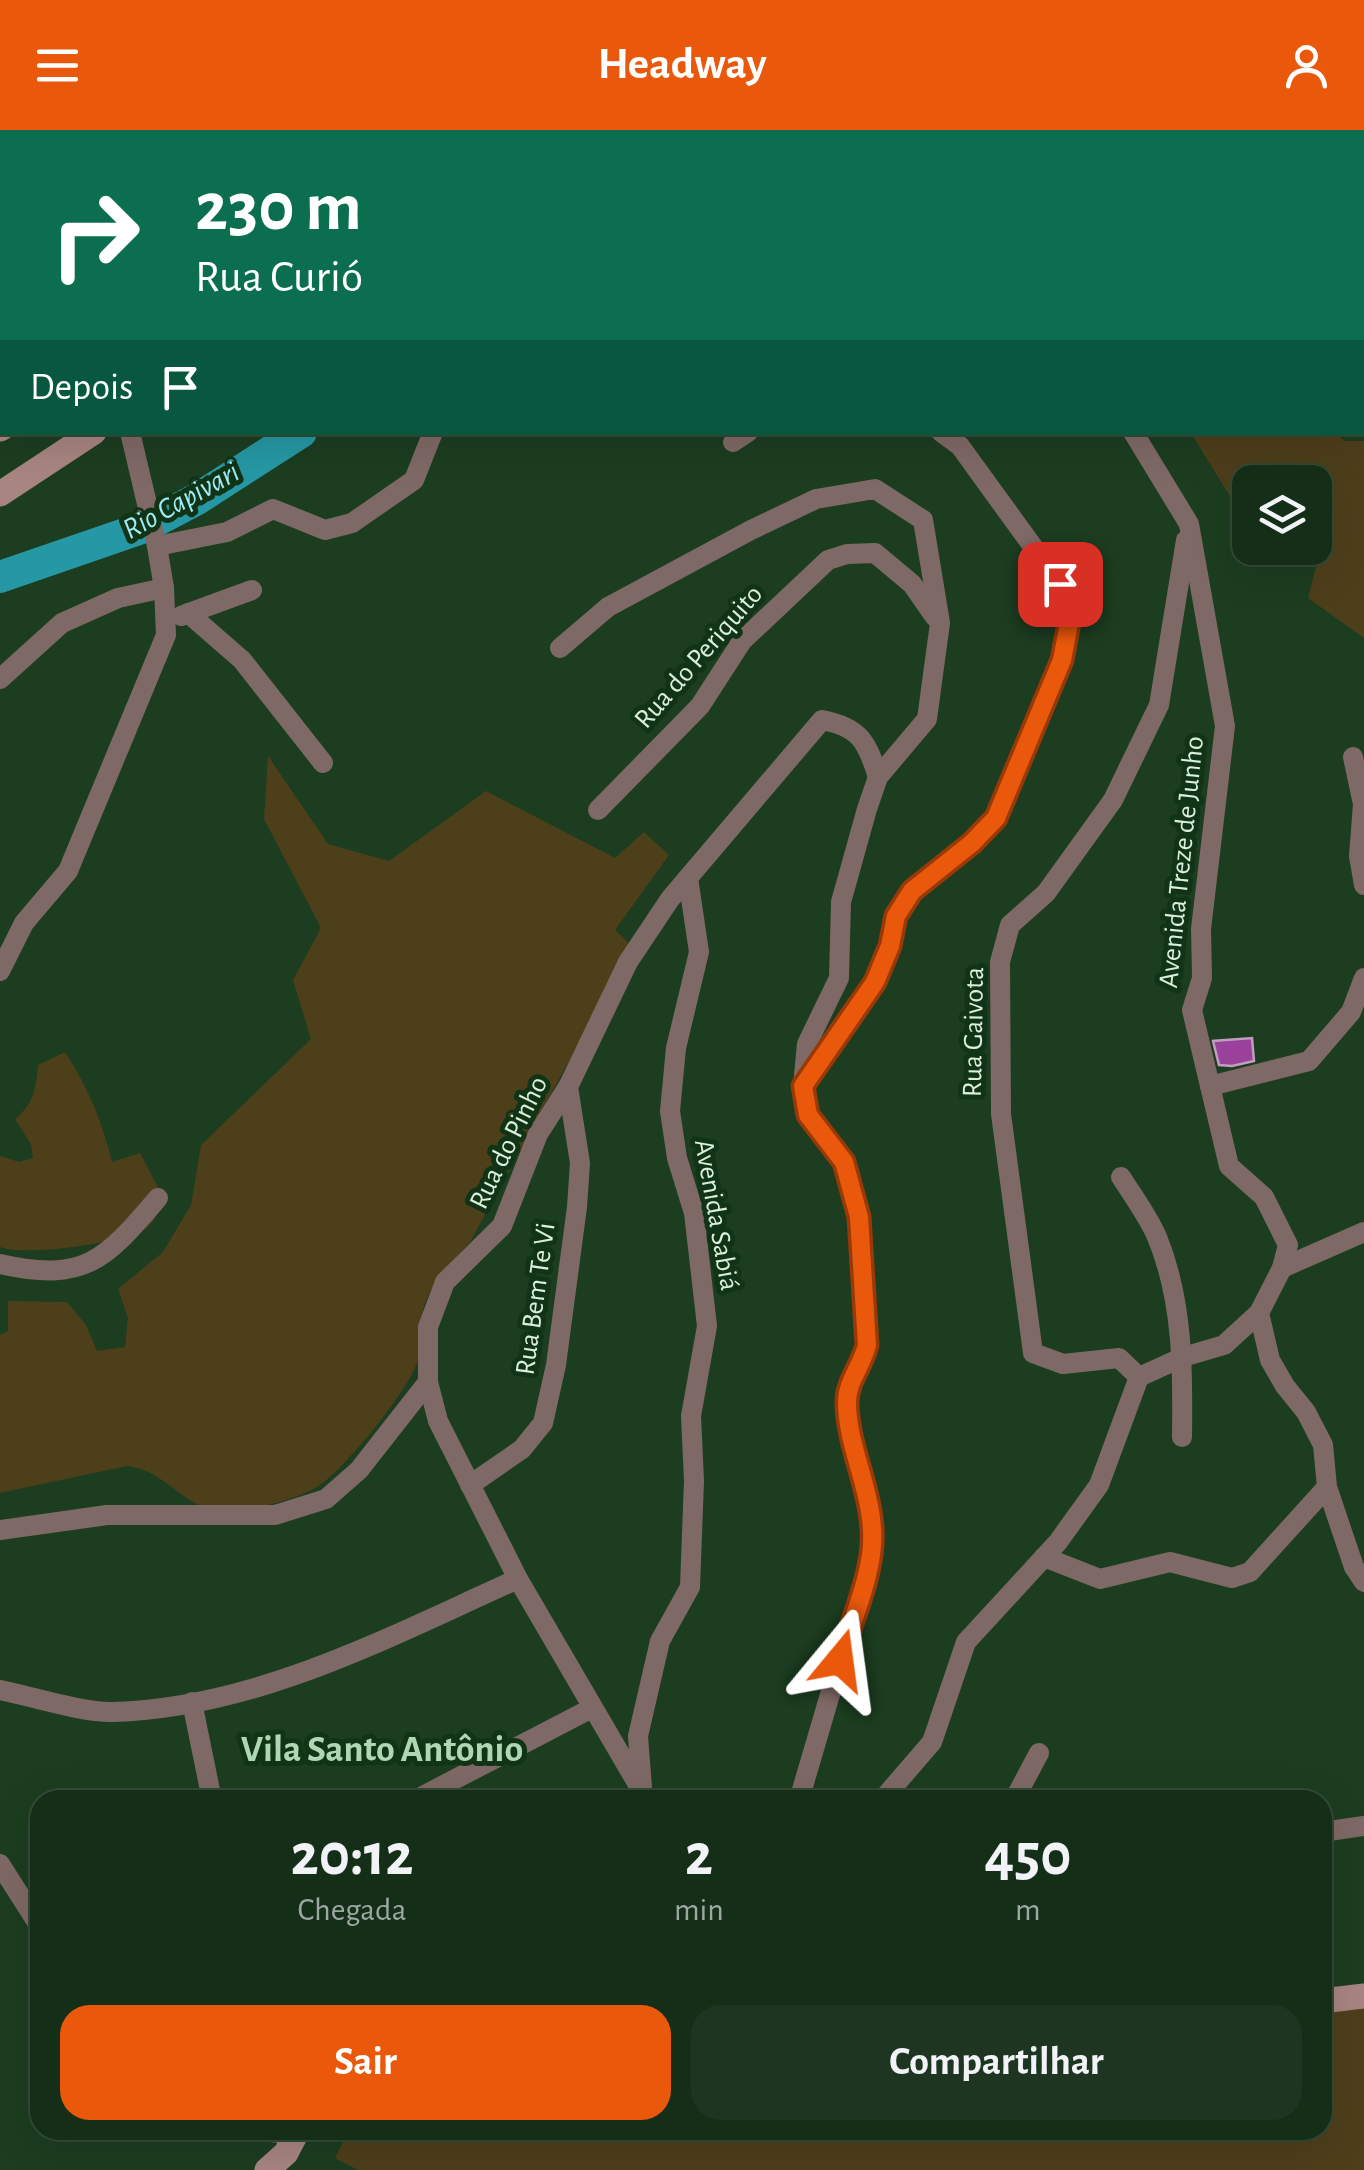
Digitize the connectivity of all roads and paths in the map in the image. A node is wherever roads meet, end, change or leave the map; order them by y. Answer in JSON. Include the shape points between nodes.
{"nodes":[{"id":1,"x":89,"y":435,"type":"edge"},
{"id":2,"x":131,"y":435,"type":"edge"},
{"id":3,"x":432,"y":435,"type":"edge"},
{"id":4,"x":944,"y":435,"type":"edge"},
{"id":5,"x":1134,"y":435,"type":"edge"},
{"id":6,"x":0,"y":494,"type":"edge"},
{"id":7,"x":1189,"y":524,"type":"junction"},
{"id":8,"x":153,"y":528,"type":"junction"},
{"id":9,"x":164,"y":588,"type":"junction"},
{"id":10,"x":252,"y":590,"type":"dead end"},
{"id":11,"x":188,"y":613,"type":"junction"},
{"id":12,"x":165,"y":622,"type":"junction"},
{"id":13,"x":940,"y":622,"type":"junction"},
{"id":14,"x":560,"y":648,"type":"dead end"},
{"id":15,"x":0,"y":678,"type":"edge"},
{"id":16,"x":1353,"y":758,"type":"dead end"},
{"id":17,"x":322,"y":763,"type":"dead end"},
{"id":18,"x":878,"y":776,"type":"junction"},
{"id":19,"x":598,"y":810,"type":"dead end"},
{"id":20,"x":688,"y":878,"type":"junction"},
{"id":21,"x":1364,"y":885,"type":"edge"},
{"id":22,"x":0,"y":971,"type":"edge"},
{"id":23,"x":1364,"y":978,"type":"edge"},
{"id":24,"x":803,"y":1086,"type":"junction"},
{"id":25,"x":1210,"y":1086,"type":"junction"},
{"id":26,"x":568,"y":1087,"type":"junction"},
{"id":27,"x":1121,"y":1177,"type":"dead end"},
{"id":28,"x":158,"y":1198,"type":"dead end"},
{"id":29,"x":1364,"y":1232,"type":"edge"},
{"id":30,"x":0,"y":1264,"type":"edge"},
{"id":31,"x":1282,"y":1268,"type":"junction"},
{"id":32,"x":1259,"y":1313,"type":"junction"},
{"id":33,"x":1183,"y":1356,"type":"junction"},
{"id":34,"x":1119,"y":1358,"type":"junction"},
{"id":35,"x":1140,"y":1377,"type":"junction"},
{"id":36,"x":428,"y":1382,"type":"junction"},
{"id":37,"x":1182,"y":1437,"type":"dead end"},
{"id":38,"x":470,"y":1484,"type":"junction"},
{"id":39,"x":1327,"y":1487,"type":"junction"},
{"id":40,"x":0,"y":1530,"type":"edge"},
{"id":41,"x":1044,"y":1557,"type":"junction"},
{"id":42,"x":518,"y":1578,"type":"junction"},
{"id":43,"x":1364,"y":1582,"type":"edge"},
{"id":44,"x":0,"y":1690,"type":"edge"},
{"id":45,"x":192,"y":1702,"type":"junction"},
{"id":46,"x":592,"y":1708,"type":"junction"},
{"id":47,"x":1040,"y":1752,"type":"dead end"},
{"id":48,"x":210,"y":1790,"type":"edge"},
{"id":49,"x":435,"y":1790,"type":"edge"},
{"id":50,"x":641,"y":1790,"type":"edge"},
{"id":51,"x":644,"y":1790,"type":"edge"},
{"id":52,"x":802,"y":1790,"type":"edge"},
{"id":53,"x":891,"y":1790,"type":"edge"},
{"id":54,"x":1019,"y":1790,"type":"edge"},
{"id":55,"x":1364,"y":1826,"type":"edge"},
{"id":56,"x":1332,"y":1831,"type":"edge"},
{"id":57,"x":0,"y":1864,"type":"edge"},
{"id":58,"x":30,"y":1911,"type":"edge"},
{"id":59,"x":1364,"y":1996,"type":"edge"},
{"id":60,"x":1332,"y":2000,"type":"edge"},
{"id":61,"x":293,"y":2140,"type":"edge"},
{"id":62,"x":267,"y":2170,"type":"edge"}],
"edges":[{"from":1,"to":6,"type":"main road"},
{"from":2,"to":8,"type":"street"},
{"from":3,"to":8,"type":"street","via":[[414,480],[352,522],[325,530],[273,509],[227,532]]},
{"from":4,"to":24,"type":"street","via":[[960,446],[1060,584],[1070,618],[1062,660],[996,818],[912,891],[896,916],[875,982]]},
{"from":5,"to":7,"type":"street"},
{"from":7,"to":25,"type":"street","name":"Avenida Treze de Junho","via":[[1225,726],[1201,929],[1202,978],[1192,1010]]},
{"from":7,"to":34,"type":"street","name":"Rua Gaivota","via":[[1158,705],[1113,800],[1046,893],[1010,925],[1000,962],[1001,1114],[1032,1353],[1063,1364]]},
{"from":8,"to":9,"type":"street"},
{"from":9,"to":12,"type":"street"},
{"from":9,"to":15,"type":"street","via":[[118,598],[62,623]]},
{"from":10,"to":11,"type":"street"},
{"from":11,"to":12,"type":"street"},
{"from":11,"to":17,"type":"street","via":[[242,660]]},
{"from":12,"to":22,"type":"street","via":[[166,635],[68,871],[24,923]]},
{"from":13,"to":14,"type":"street","via":[[923,520],[875,489],[816,499],[750,530],[608,607]]},
{"from":13,"to":18,"type":"street","via":[[927,719]]},
{"from":13,"to":19,"type":"street","name":"Rua do Periquito","via":[[912,584],[875,553],[828,560],[742,642],[700,706]]},
{"from":16,"to":21,"type":"street","via":[[1363,804]]},
{"from":18,"to":20,"type":"street","name":"Rua do Pinho","via":[[868,744],[845,724],[822,720]]},
{"from":18,"to":24,"type":"street","via":[[841,902],[839,978],[807,1044]]},
{"from":20,"to":26,"type":"street","name":"Rua do Pinho","via":[[628,962]]},
{"from":20,"to":51,"type":"street","name":"Avenida Sabiá","via":[[700,952],[676,1048],[670,1111],[694,1213],[708,1326],[691,1416],[690,1588],[660,1640],[638,1736]]},
{"from":23,"to":25,"type":"street","via":[[1351,1012],[1309,1061]]},
{"from":24,"to":52,"type":"street","via":[[808,1115],[844,1162],[859,1217],[867,1345],[846,1405],[870,1510],[871,1555]]},
{"from":25,"to":31,"type":"street","name":"Avenida Treze de Junho","via":[[1228,1166],[1264,1198],[1288,1246]]},
{"from":26,"to":36,"type":"street","name":"Rua do Pinho","via":[[538,1134],[502,1226],[445,1282],[428,1326]]},
{"from":26,"to":38,"type":"street","name":"Rua Bem Te Vi","via":[[580,1163],[577,1207],[544,1424],[522,1449]]},
{"from":27,"to":33,"type":"street","via":[[1156,1235]]},
{"from":28,"to":30,"type":"street","via":[[104,1257],[74,1269],[38,1272]]},
{"from":29,"to":31,"type":"street"},
{"from":31,"to":32,"type":"street"},
{"from":32,"to":33,"type":"street","via":[[1224,1345]]},
{"from":32,"to":39,"type":"street","via":[[1270,1360],[1323,1445]]},
{"from":33,"to":34,"type":"street"},
{"from":33,"to":35,"type":"street"},
{"from":33,"to":37,"type":"street"},
{"from":34,"to":35,"type":"street"},
{"from":35,"to":41,"type":"street","via":[[1100,1484]]},
{"from":36,"to":38,"type":"street","name":"Rua do Pinho","via":[[438,1422]]},
{"from":36,"to":40,"type":"street","via":[[382,1444],[326,1499],[274,1515],[107,1515]]},
{"from":38,"to":42,"type":"street","name":"Rua do Pinho"},
{"from":39,"to":41,"type":"street","via":[[1250,1572],[1232,1578],[1170,1562],[1100,1579]]},
{"from":39,"to":43,"type":"street"},
{"from":41,"to":53,"type":"street","via":[[966,1642],[932,1742]]},
{"from":42,"to":45,"type":"street","via":[[330,1662]]},
{"from":42,"to":46,"type":"street","name":"Rua do Pinho"},
{"from":44,"to":45,"type":"street","via":[[110,1713]]},
{"from":45,"to":48,"type":"street"},
{"from":46,"to":49,"type":"street"},
{"from":46,"to":50,"type":"street","name":"Rua do Pinho"},
{"from":47,"to":54,"type":"street"},
{"from":55,"to":56,"type":"street"},
{"from":57,"to":58,"type":"street"},
{"from":59,"to":60,"type":"main road"},
{"from":61,"to":62,"type":"main road"}]}
